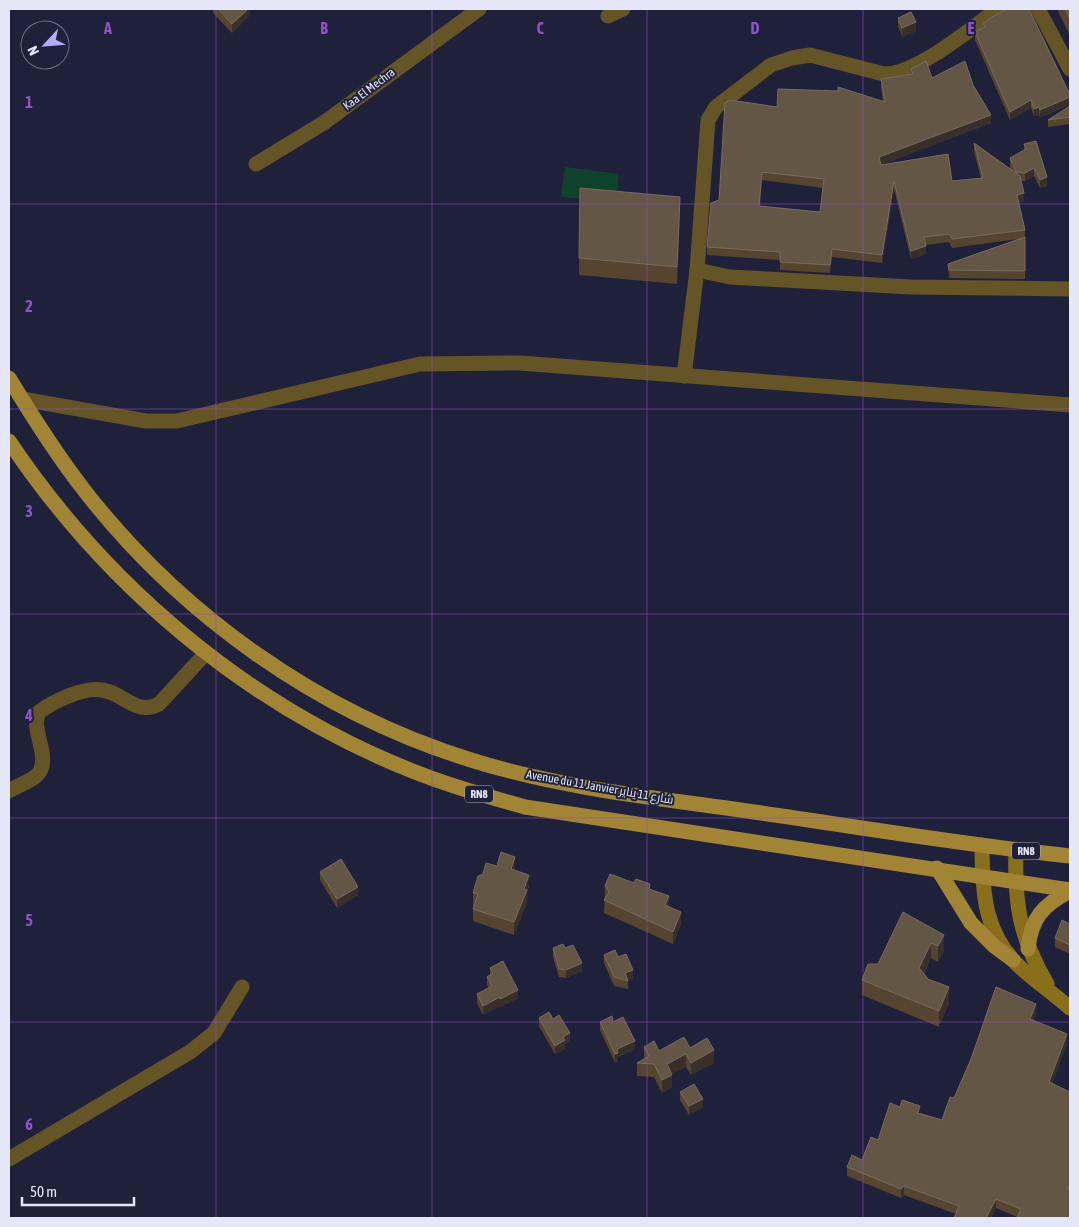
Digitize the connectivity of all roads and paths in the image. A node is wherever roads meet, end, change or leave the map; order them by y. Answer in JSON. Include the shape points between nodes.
{"nodes":[{"id":1,"x":479,"y":9,"type":"edge"},
{"id":2,"x":623,"y":9,"type":"edge"},
{"id":3,"x":998,"y":9,"type":"edge"},
{"id":4,"x":1038,"y":9,"type":"edge"},
{"id":5,"x":608,"y":16,"type":"dead end"},
{"id":6,"x":1070,"y":69,"type":"edge"},
{"id":7,"x":256,"y":164,"type":"dead end"},
{"id":8,"x":697,"y":270,"type":"junction"},
{"id":9,"x":1070,"y":289,"type":"edge"},
{"id":10,"x":684,"y":376,"type":"junction"},
{"id":11,"x":9,"y":378,"type":"edge"},
{"id":12,"x":22,"y":399,"type":"junction"},
{"id":13,"x":1070,"y":405,"type":"edge"},
{"id":14,"x":9,"y":441,"type":"edge"},
{"id":15,"x":206,"y":653,"type":"junction"},
{"id":16,"x":9,"y":791,"type":"edge"},
{"id":17,"x":982,"y":845,"type":"junction"},
{"id":18,"x":1016,"y":850,"type":"junction"},
{"id":19,"x":1070,"y":856,"type":"edge"},
{"id":20,"x":937,"y":868,"type":"junction"},
{"id":21,"x":982,"y":877,"type":"junction"},
{"id":22,"x":1014,"y":882,"type":"junction"},
{"id":23,"x":1070,"y":891,"type":"edge"},
{"id":24,"x":1028,"y":949,"type":"junction"},
{"id":25,"x":1013,"y":960,"type":"junction"},
{"id":26,"x":242,"y":987,"type":"dead end"},
{"id":27,"x":1052,"y":992,"type":"junction"},
{"id":28,"x":1070,"y":1008,"type":"edge"},
{"id":29,"x":9,"y":1159,"type":"edge"}],
"edges":[{"from":1,"to":7,"type":"street","name":"Kaa El Mechra","via":[[325,122]]},
{"from":2,"to":5,"type":"street"},
{"from":3,"to":8,"type":"street","via":[[942,49],[895,74],[810,55],[792,58],[771,64],[716,107],[708,120]]},
{"from":4,"to":6,"type":"street"},
{"from":8,"to":9,"type":"street","via":[[730,276],[911,287]]},
{"from":8,"to":10,"type":"street"},
{"from":10,"to":12,"type":"street","via":[[520,363],[420,364],[165,422]]},
{"from":10,"to":13,"type":"street"},
{"from":11,"to":12,"type":"main road","name":"Avenue du 11 Janvier شارع 11 يناير","number":"RN8"},
{"from":12,"to":17,"type":"main road","name":"Avenue du 11 Janvier شارع 11 يناير","number":"RN8","via":[[47,440],[86,492],[166,580],[252,650],[321,694],[370,720],[448,752],[562,783]]},
{"from":14,"to":15,"type":"main road","number":"RN8","via":[[50,498],[100,557],[148,604]]},
{"from":15,"to":16,"type":"street","via":[[153,707],[140,708],[111,692],[94,689],[39,712],[36,721],[41,767],[37,775]]},
{"from":15,"to":20,"type":"main road","number":"RN8","via":[[281,704],[336,735],[407,769],[464,790],[525,807]]},
{"from":17,"to":18,"type":"main road","name":"Avenue du 11 Janvier شارع 11 يناير","number":"RN8"},
{"from":17,"to":21,"type":"main road"},
{"from":18,"to":19,"type":"main road","name":"Avenue du 11 Janvier شارع 11 يناير","number":"RN8"},
{"from":18,"to":22,"type":"main road"},
{"from":20,"to":21,"type":"main road","number":"RN8"},
{"from":20,"to":25,"type":"main road","via":[[971,923]]},
{"from":21,"to":22,"type":"main road","number":"RN8"},
{"from":21,"to":25,"type":"main road","via":[[993,933]]},
{"from":22,"to":23,"type":"main road","number":"RN8"},
{"from":22,"to":24,"type":"main road","via":[[1020,923]]},
{"from":23,"to":24,"type":"main road","via":[[1038,916],[1030,932]]},
{"from":24,"to":27,"type":"main road"},
{"from":25,"to":27,"type":"main road"},
{"from":26,"to":29,"type":"street","via":[[214,1033],[190,1052]]},
{"from":27,"to":28,"type":"main road"}]}
